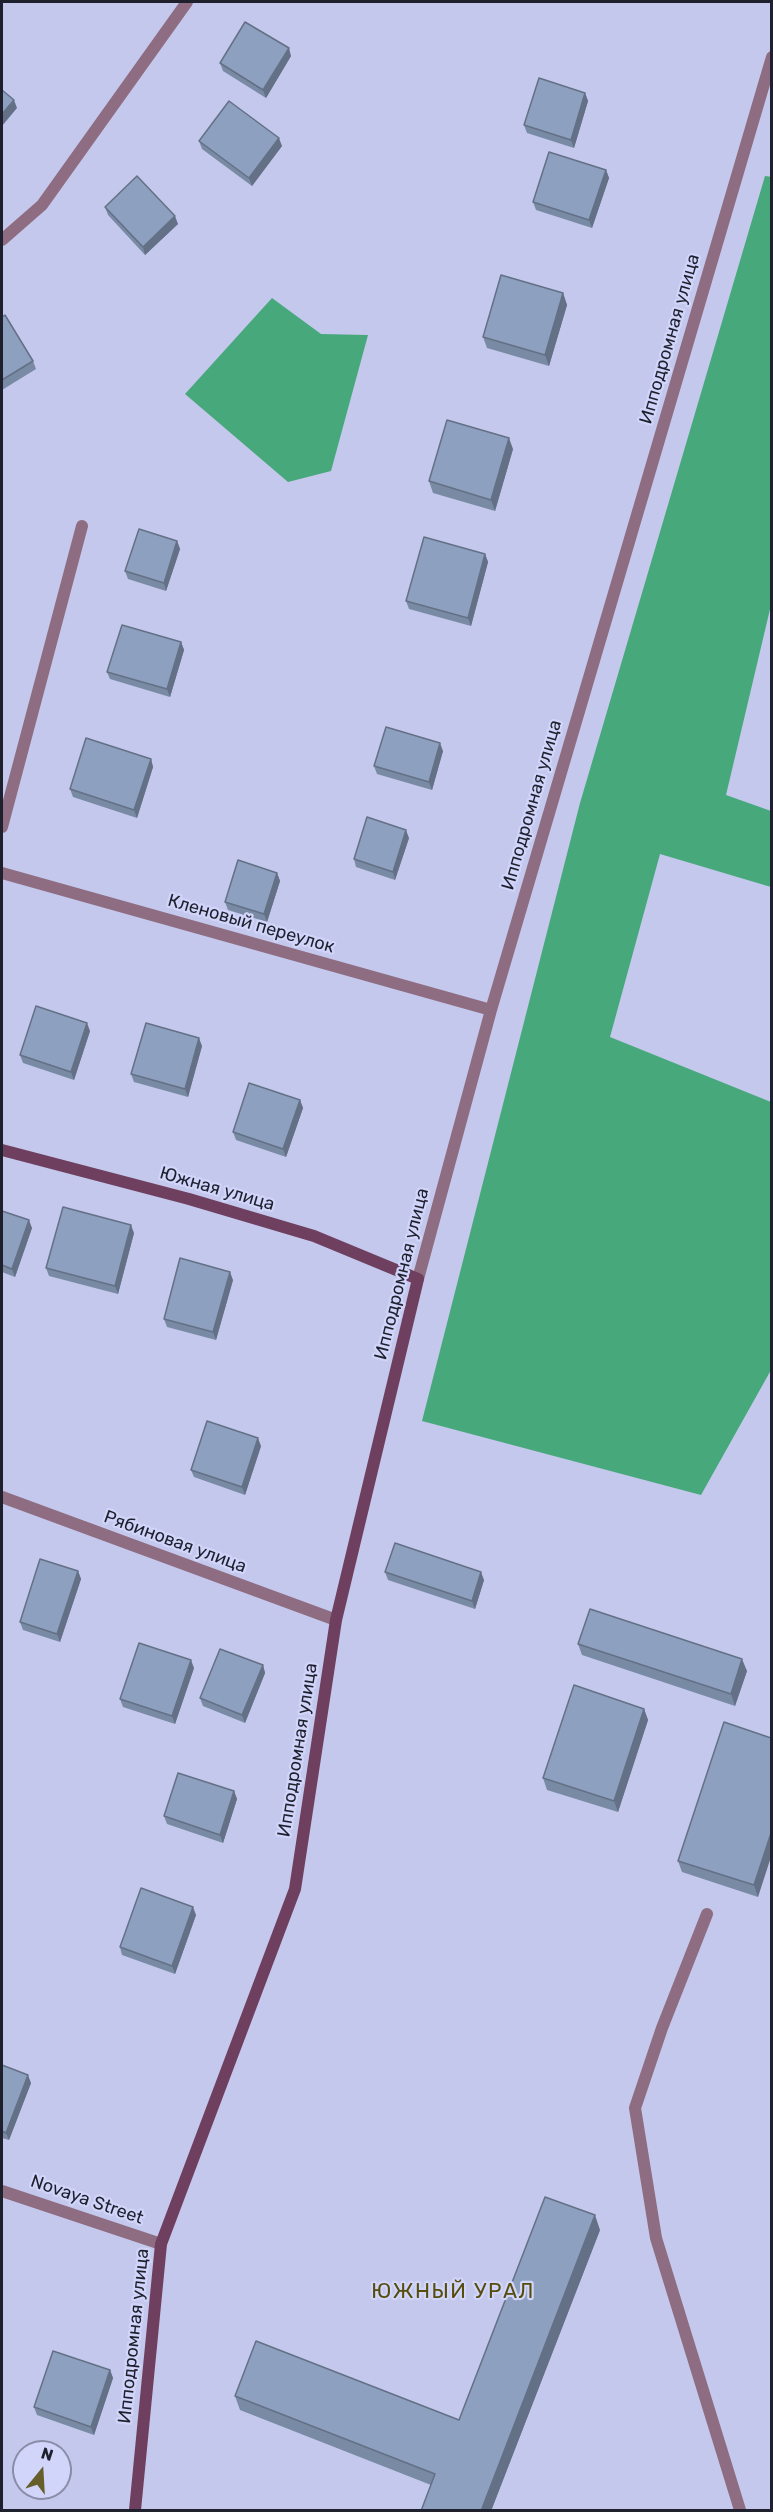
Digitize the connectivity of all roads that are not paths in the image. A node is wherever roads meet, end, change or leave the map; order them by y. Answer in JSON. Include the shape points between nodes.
{"nodes":[{"id":1,"x":187,"y":2,"type":"edge"},
{"id":2,"x":771,"y":57,"type":"edge"},
{"id":3,"x":2,"y":240,"type":"edge"},
{"id":4,"x":82,"y":526,"type":"dead end"},
{"id":5,"x":2,"y":827,"type":"edge"},
{"id":6,"x":2,"y":873,"type":"edge"},
{"id":7,"x":491,"y":1010,"type":"junction"},
{"id":8,"x":2,"y":1150,"type":"edge"},
{"id":9,"x":418,"y":1279,"type":"junction"},
{"id":10,"x":2,"y":1497,"type":"edge"},
{"id":11,"x":336,"y":1620,"type":"junction"},
{"id":12,"x":707,"y":1914,"type":"dead end"},
{"id":13,"x":2,"y":2190,"type":"edge"},
{"id":14,"x":161,"y":2244,"type":"junction"},
{"id":15,"x":135,"y":2511,"type":"edge"},
{"id":16,"x":740,"y":2511,"type":"edge"}],
"edges":[{"from":1,"to":3,"type":"street","via":[[42,205]]},
{"from":2,"to":7,"type":"street","name":"Ипподромная улица"},
{"from":4,"to":5,"type":"street"},
{"from":6,"to":7,"type":"street","name":"Кленовый переулок"},
{"from":7,"to":9,"type":"street","name":"Ипподромная улица"},
{"from":8,"to":9,"type":"street","name":"Южная улица","via":[[189,1198],[314,1236]]},
{"from":9,"to":11,"type":"street","name":"Ипподромная улица"},
{"from":10,"to":11,"type":"street","name":"Рябиновая улица"},
{"from":11,"to":14,"type":"street","name":"Ипподромная улица","via":[[295,1889]]},
{"from":12,"to":16,"type":"street","via":[[635,2109],[656,2238]]},
{"from":13,"to":14,"type":"street","name":"Novaya Street"},
{"from":14,"to":15,"type":"street","name":"Ипподромная улица"}]}
